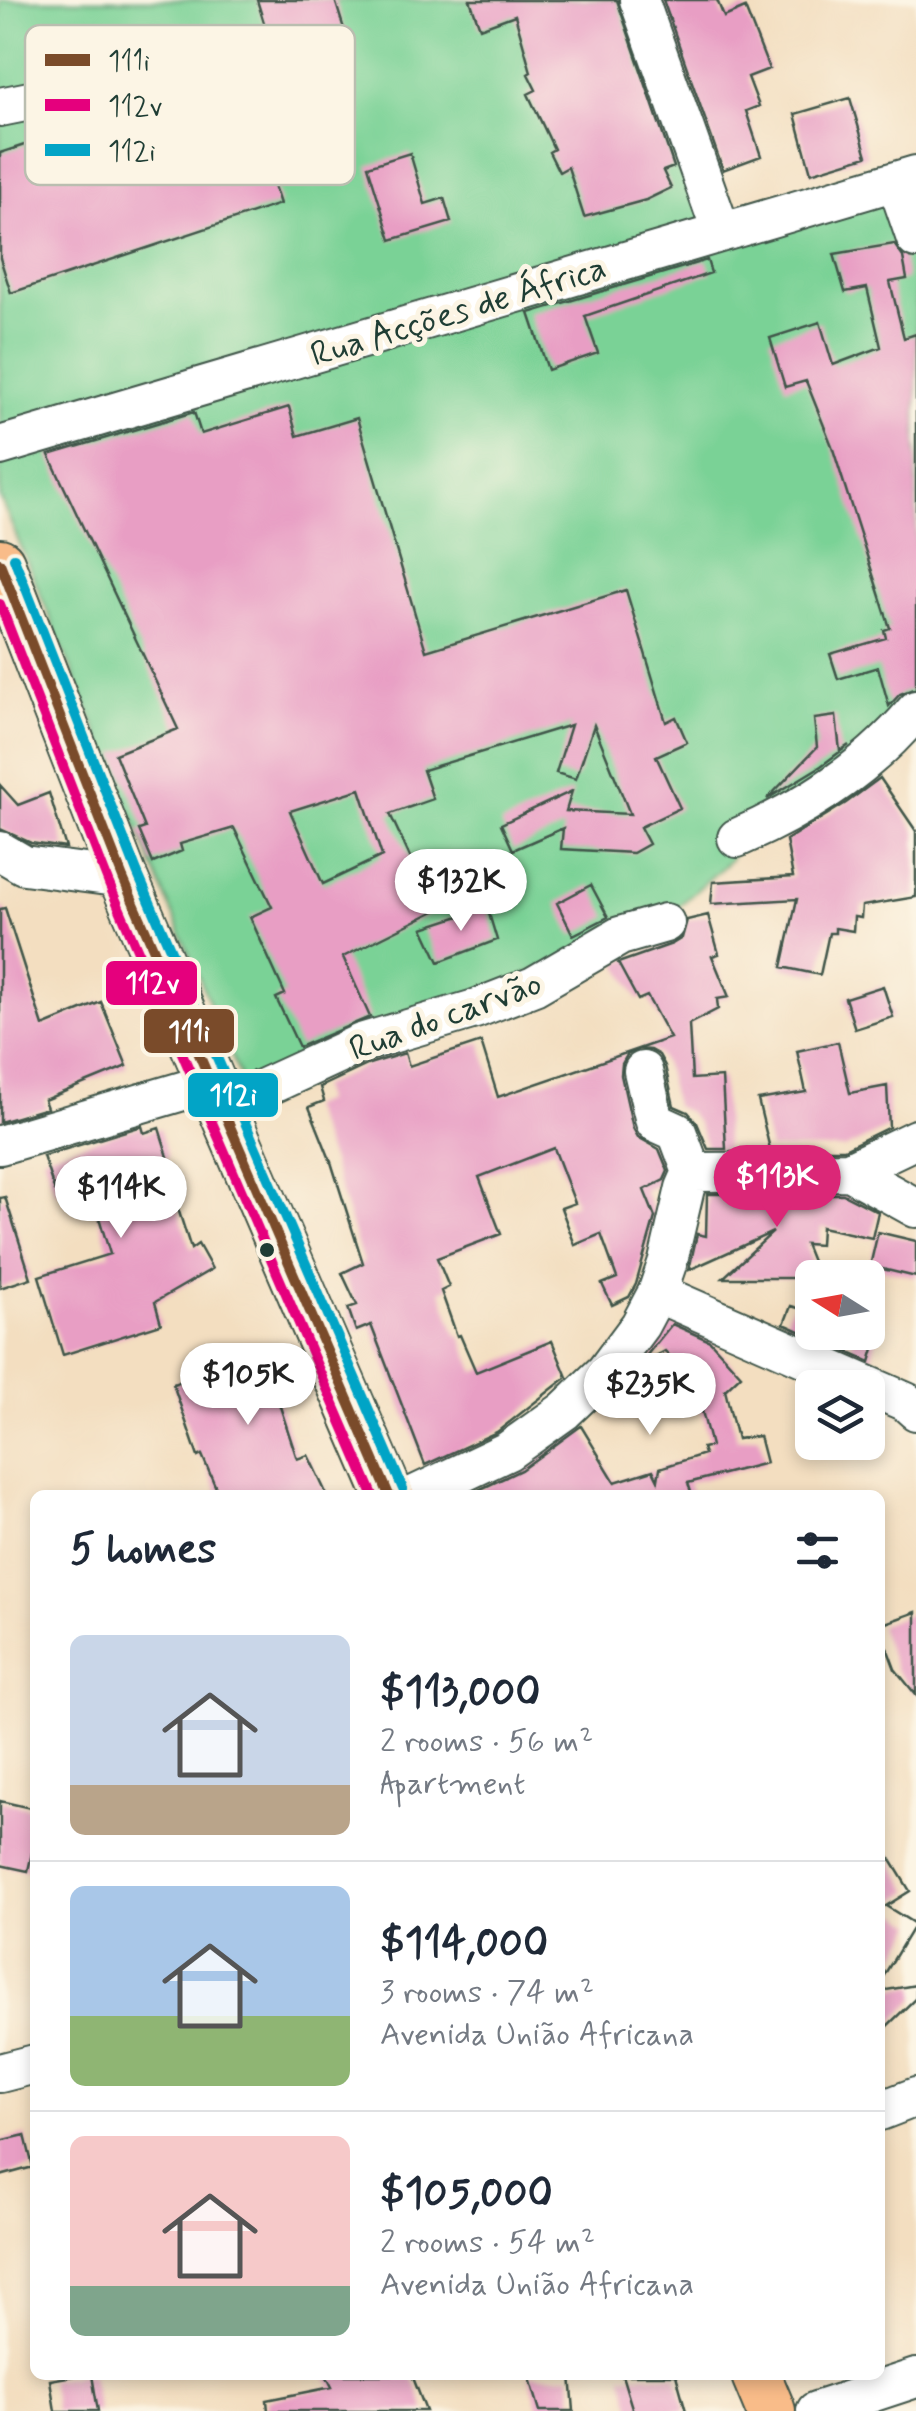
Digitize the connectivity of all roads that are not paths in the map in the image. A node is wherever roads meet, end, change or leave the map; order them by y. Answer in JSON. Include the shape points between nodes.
{"nodes":[{"id":1,"x":640,"y":0,"type":"edge"},
{"id":2,"x":25,"y":102,"type":"edge"},
{"id":3,"x":0,"y":107,"type":"edge"},
{"id":4,"x":906,"y":178,"type":"edge"},
{"id":5,"x":720,"y":232,"type":"junction"},
{"id":6,"x":916,"y":240,"type":"edge"},
{"id":7,"x":0,"y":446,"type":"edge"},
{"id":8,"x":0,"y":563,"type":"edge"},
{"id":9,"x":916,"y":710,"type":"edge"},
{"id":10,"x":737,"y":838,"type":"dead end"},
{"id":11,"x":0,"y":851,"type":"edge"},
{"id":12,"x":123,"y":878,"type":"junction"},
{"id":13,"x":665,"y":923,"type":"dead end"},
{"id":14,"x":643,"y":1071,"type":"dead end"},
{"id":15,"x":218,"y":1094,"type":"junction"},
{"id":16,"x":916,"y":1139,"type":"edge"},
{"id":17,"x":0,"y":1145,"type":"edge"},
{"id":18,"x":849,"y":1171,"type":"junction"},
{"id":19,"x":692,"y":1172,"type":"junction"},
{"id":20,"x":916,"y":1208,"type":"edge"},
{"id":21,"x":657,"y":1293,"type":"junction"},
{"id":22,"x":916,"y":1411,"type":"edge"},
{"id":23,"x":388,"y":1490,"type":"edge"},
{"id":24,"x":426,"y":1490,"type":"edge"},
{"id":25,"x":30,"y":2065,"type":"edge"},
{"id":26,"x":0,"y":2073,"type":"edge"},
{"id":27,"x":916,"y":2097,"type":"edge"},
{"id":28,"x":885,"y":2108,"type":"edge"},
{"id":29,"x":916,"y":2378,"type":"edge"},
{"id":30,"x":758,"y":2380,"type":"edge"},
{"id":31,"x":771,"y":2411,"type":"edge"},
{"id":32,"x":816,"y":2411,"type":"edge"}],
"edges":[{"from":1,"to":5,"type":"street"},
{"from":2,"to":3,"type":"street"},
{"from":4,"to":5,"type":"street","name":"Rua Acções de África"},
{"from":4,"to":6,"type":"street"},
{"from":5,"to":7,"type":"street","name":"Rua Acções de África"},
{"from":8,"to":12,"type":"main road"},
{"from":9,"to":10,"type":"street","via":[[831,786]]},
{"from":11,"to":12,"type":"street","via":[[24,865]]},
{"from":12,"to":15,"type":"main road"},
{"from":13,"to":15,"type":"street","name":"Rua do carvão","via":[[620,936],[534,986],[475,1009]]},
{"from":14,"to":19,"type":"street","via":[[655,1122],[676,1132]]},
{"from":15,"to":17,"type":"street","name":"Rua do carvão"},
{"from":15,"to":23,"type":"main road"},
{"from":16,"to":18,"type":"street"},
{"from":18,"to":19,"type":"street"},
{"from":18,"to":20,"type":"street"},
{"from":19,"to":21,"type":"street"},
{"from":21,"to":22,"type":"street"},
{"from":21,"to":24,"type":"street","via":[[605,1372],[564,1411],[508,1451]]},
{"from":25,"to":26,"type":"street"},
{"from":27,"to":28,"type":"street"},
{"from":29,"to":32,"type":"street"},
{"from":30,"to":31,"type":"main road"}]}
